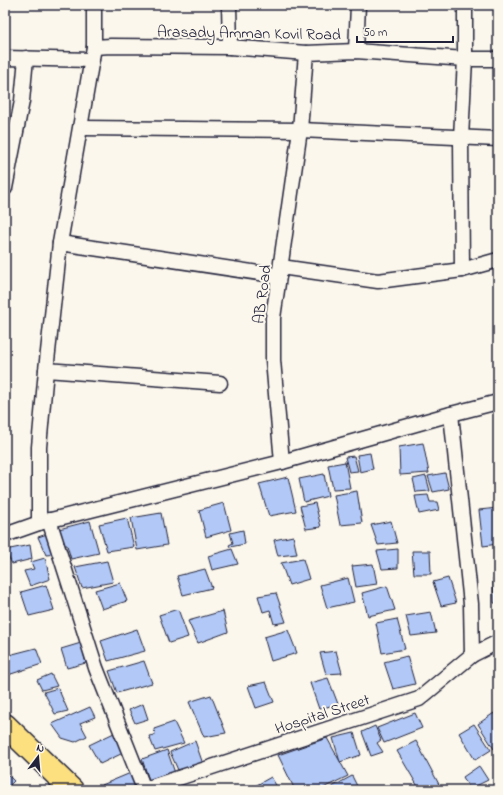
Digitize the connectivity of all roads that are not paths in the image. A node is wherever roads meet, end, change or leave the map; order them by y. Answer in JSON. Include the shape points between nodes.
{"nodes":[{"id":1,"x":94,"y":5,"type":"edge"},
{"id":2,"x":229,"y":5,"type":"edge"},
{"id":3,"x":358,"y":5,"type":"edge"},
{"id":4,"x":465,"y":5,"type":"edge"},
{"id":5,"x":230,"y":47,"type":"junction"},
{"id":6,"x":356,"y":51,"type":"junction"},
{"id":7,"x":306,"y":53,"type":"junction"},
{"id":8,"x":93,"y":54,"type":"junction"},
{"id":9,"x":5,"y":58,"type":"edge"},
{"id":10,"x":26,"y":58,"type":"junction"},
{"id":11,"x":465,"y":59,"type":"junction"},
{"id":12,"x":498,"y":59,"type":"edge"},
{"id":13,"x":81,"y":128,"type":"junction"},
{"id":14,"x":300,"y":130,"type":"junction"},
{"id":15,"x":461,"y":138,"type":"junction"},
{"id":16,"x":498,"y":139,"type":"edge"},
{"id":17,"x":5,"y":187,"type":"edge"},
{"id":18,"x":60,"y":243,"type":"junction"},
{"id":19,"x":498,"y":260,"type":"edge"},
{"id":20,"x":462,"y":270,"type":"junction"},
{"id":21,"x":280,"y":272,"type":"junction"},
{"id":22,"x":46,"y":370,"type":"junction"},
{"id":23,"x":220,"y":383,"type":"dead end"},
{"id":24,"x":498,"y":402,"type":"edge"},
{"id":25,"x":451,"y":414,"type":"junction"},
{"id":26,"x":282,"y":462,"type":"junction"},
{"id":27,"x":44,"y":521,"type":"junction"},
{"id":28,"x":5,"y":534,"type":"edge"},
{"id":29,"x":498,"y":642,"type":"edge"},
{"id":30,"x":472,"y":655,"type":"junction"},
{"id":31,"x":5,"y":726,"type":"edge"},
{"id":32,"x":72,"y":790,"type":"edge"},
{"id":33,"x":143,"y":790,"type":"edge"}],
"edges":[{"from":1,"to":8,"type":"street"},
{"from":2,"to":5,"type":"street"},
{"from":3,"to":6,"type":"street"},
{"from":4,"to":11,"type":"street"},
{"from":5,"to":7,"type":"street","name":"Arasady Amman Kovil Road"},
{"from":5,"to":8,"type":"street","name":"Arasady Amman Kovil Road","via":[[111,46]]},
{"from":6,"to":7,"type":"street","name":"Arasady Amman Kovil Road"},
{"from":6,"to":11,"type":"street","name":"Arasady Amman Kovil Road"},
{"from":7,"to":14,"type":"street","name":"AB Road"},
{"from":8,"to":10,"type":"street","name":"Arasady Amman Kovil Road"},
{"from":8,"to":13,"type":"street"},
{"from":9,"to":10,"type":"street","name":"Arasady Amman Kovil Road"},
{"from":10,"to":17,"type":"street","via":[[22,101]]},
{"from":11,"to":12,"type":"street","name":"Arasady Amman Kovil Road"},
{"from":11,"to":15,"type":"street"},
{"from":13,"to":14,"type":"street"},
{"from":13,"to":18,"type":"street"},
{"from":14,"to":15,"type":"street"},
{"from":14,"to":21,"type":"street","name":"AB Road"},
{"from":15,"to":16,"type":"street"},
{"from":15,"to":20,"type":"street"},
{"from":18,"to":21,"type":"street"},
{"from":18,"to":22,"type":"street"},
{"from":19,"to":20,"type":"street"},
{"from":20,"to":21,"type":"street","via":[[378,281]]},
{"from":21,"to":26,"type":"street","name":"AB Road","via":[[273,318],[273,360]]},
{"from":22,"to":23,"type":"street"},
{"from":22,"to":27,"type":"street","via":[[39,447]]},
{"from":24,"to":25,"type":"street"},
{"from":25,"to":26,"type":"street"},
{"from":25,"to":30,"type":"street","via":[[471,604]]},
{"from":26,"to":27,"type":"street"},
{"from":27,"to":28,"type":"street"},
{"from":27,"to":33,"type":"street"},
{"from":29,"to":30,"type":"street","name":"Hospital Street"},
{"from":30,"to":33,"type":"street","name":"Hospital Street","via":[[419,699]]},
{"from":31,"to":32,"type":"highway"}]}
